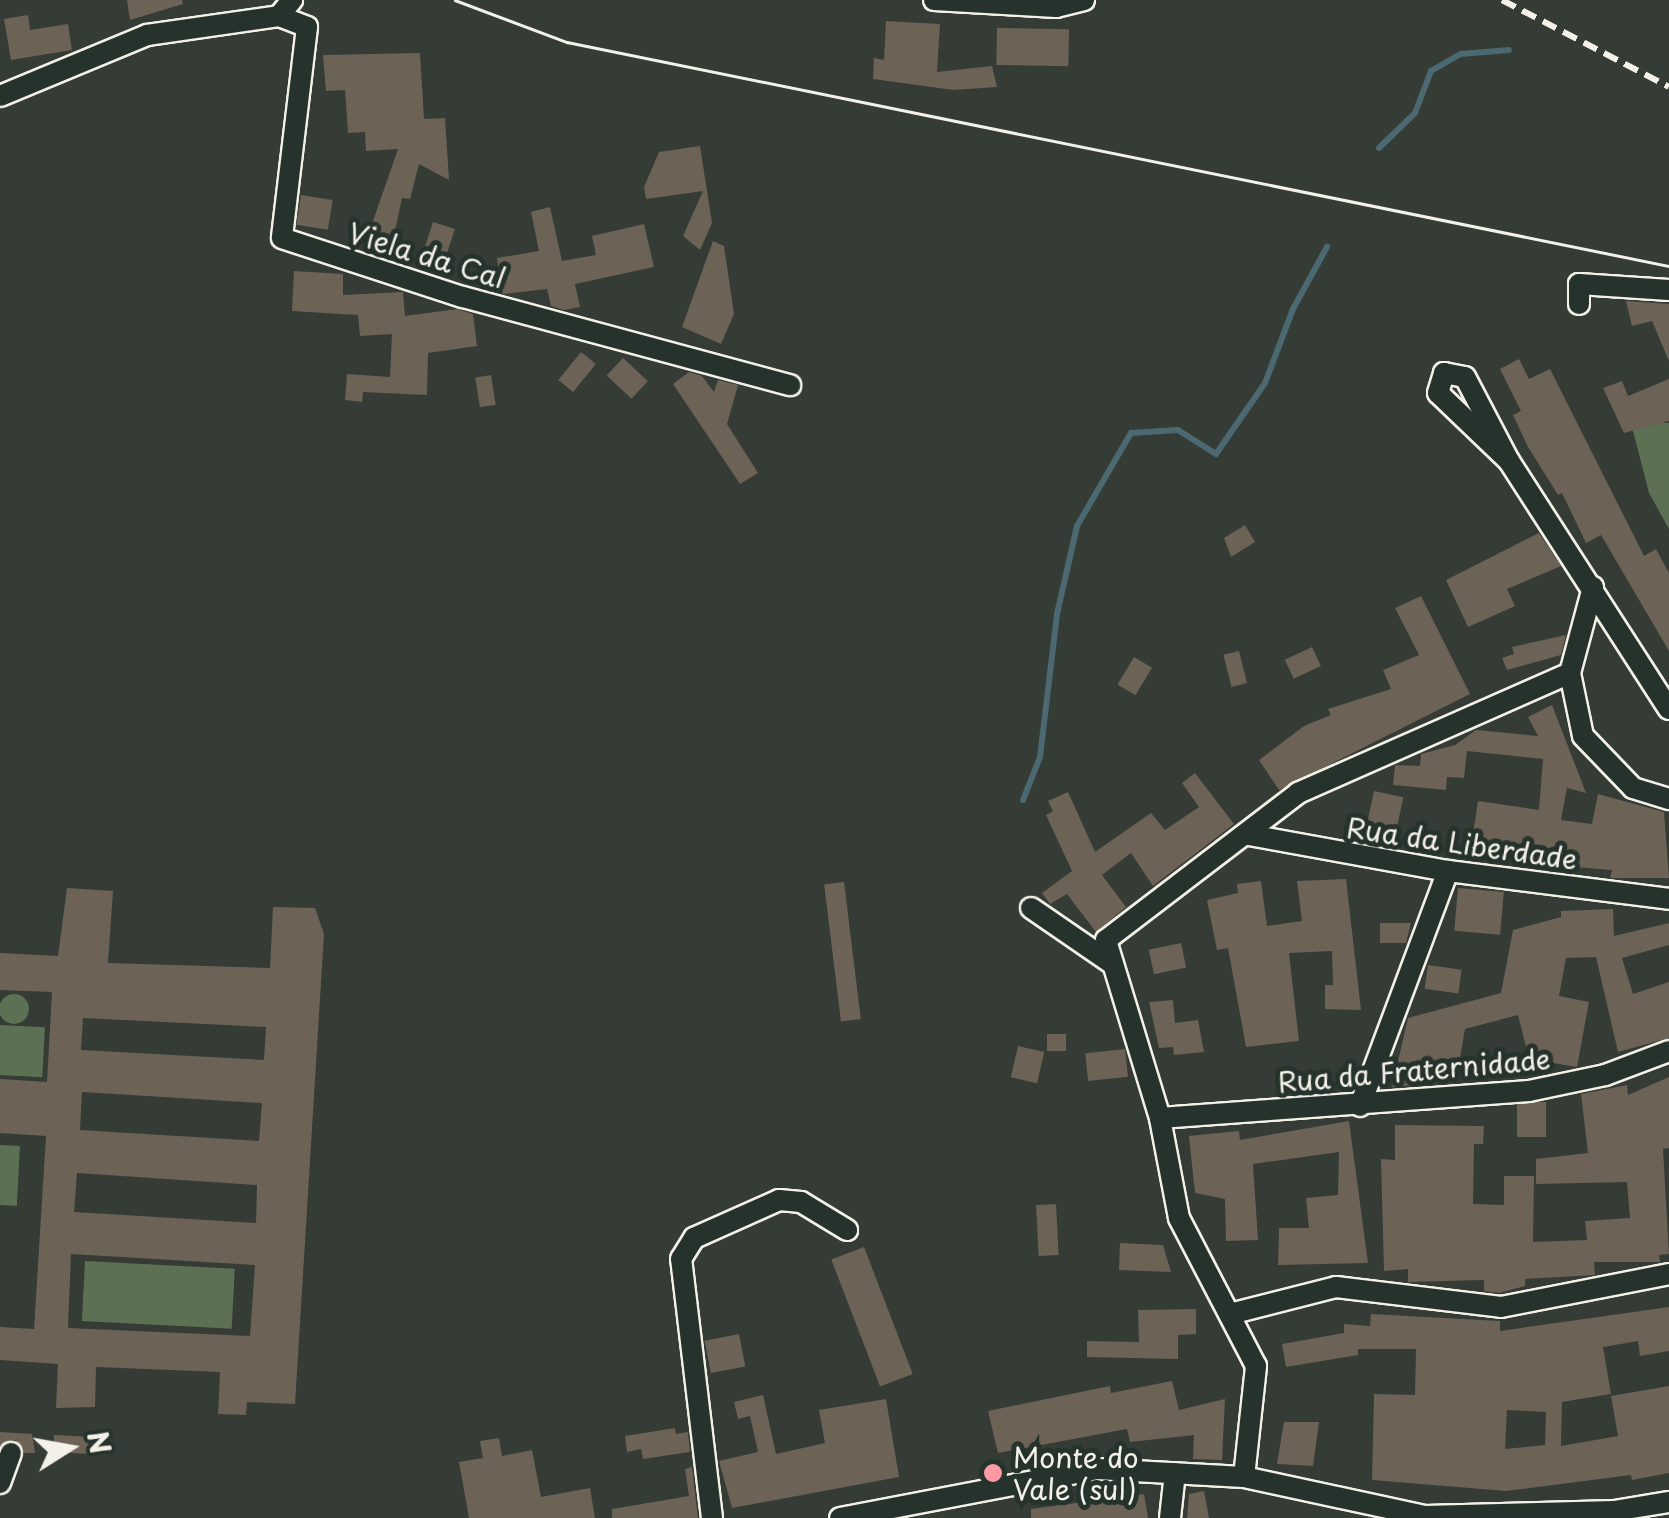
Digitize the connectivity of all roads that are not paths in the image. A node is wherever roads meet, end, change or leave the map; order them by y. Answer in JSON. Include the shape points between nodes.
{"nodes":[{"id":1,"x":934,"y":0,"type":"edge"},
{"id":2,"x":1084,"y":0,"type":"edge"},
{"id":3,"x":286,"y":8,"type":"edge"},
{"id":4,"x":0,"y":96,"type":"edge"},
{"id":5,"x":1669,"y":290,"type":"edge"},
{"id":6,"x":1579,"y":304,"type":"dead end"},
{"id":7,"x":790,"y":386,"type":"dead end"},
{"id":8,"x":1509,"y":461,"type":"dead end"},
{"id":9,"x":1593,"y":587,"type":"junction"},
{"id":10,"x":1570,"y":673,"type":"junction"},
{"id":11,"x":1669,"y":709,"type":"edge"},
{"id":12,"x":1669,"y":799,"type":"edge"},
{"id":13,"x":1249,"y":835,"type":"junction"},
{"id":14,"x":1448,"y":871,"type":"junction"},
{"id":15,"x":1669,"y":899,"type":"edge"},
{"id":16,"x":1031,"y":908,"type":"dead end"},
{"id":17,"x":1111,"y":963,"type":"junction"},
{"id":18,"x":1669,"y":1052,"type":"edge"},
{"id":19,"x":1360,"y":1106,"type":"junction"},
{"id":20,"x":1160,"y":1118,"type":"junction"},
{"id":21,"x":847,"y":1230,"type":"dead end"},
{"id":22,"x":1669,"y":1274,"type":"edge"},
{"id":23,"x":1230,"y":1314,"type":"junction"},
{"id":24,"x":11,"y":1453,"type":"dead end"},
{"id":25,"x":1175,"y":1473,"type":"junction"},
{"id":26,"x":1244,"y":1478,"type":"junction"},
{"id":27,"x":0,"y":1483,"type":"edge"},
{"id":28,"x":1669,"y":1502,"type":"edge"},
{"id":29,"x":1614,"y":1514,"type":"edge"},
{"id":30,"x":712,"y":1518,"type":"edge"},
{"id":31,"x":840,"y":1518,"type":"edge"},
{"id":32,"x":1170,"y":1518,"type":"edge"}],
"edges":[{"from":1,"to":2,"type":"street","via":[[1056,6]]},
{"from":3,"to":4,"type":"street","via":[[146,35]]},
{"from":3,"to":7,"type":"street","name":"Viela da Cal","via":[[307,27],[282,238],[463,297]]},
{"from":5,"to":6,"type":"street","via":[[1579,284]]},
{"from":8,"to":9,"type":"street"},
{"from":9,"to":10,"type":"street"},
{"from":9,"to":11,"type":"street"},
{"from":10,"to":12,"type":"street","via":[[1583,736],[1623,780]]},
{"from":10,"to":13,"type":"street","via":[[1298,793]]},
{"from":13,"to":14,"type":"street","name":"Rua da Liberdade"},
{"from":13,"to":17,"type":"street","via":[[1106,940]]},
{"from":14,"to":15,"type":"street","name":"Rua da Liberdade"},
{"from":14,"to":19,"type":"street"},
{"from":16,"to":17,"type":"street"},
{"from":17,"to":20,"type":"street"},
{"from":18,"to":19,"type":"street","name":"Rua da Fraternidade","via":[[1529,1091]]},
{"from":19,"to":20,"type":"street","name":"Rua da Fraternidade"},
{"from":20,"to":23,"type":"street","via":[[1180,1218]]},
{"from":21,"to":30,"type":"street","via":[[800,1202],[778,1200],[694,1238],[681,1259]]},
{"from":22,"to":23,"type":"street","via":[[1501,1308],[1434,1294],[1336,1287]]},
{"from":23,"to":26,"type":"street","via":[[1256,1366]]},
{"from":24,"to":27,"type":"street"},
{"from":25,"to":26,"type":"street"},
{"from":25,"to":31,"type":"street","via":[[1097,1469]]},
{"from":25,"to":32,"type":"street"},
{"from":26,"to":29,"type":"street","via":[[1425,1516]]},
{"from":28,"to":29,"type":"street"}]}
